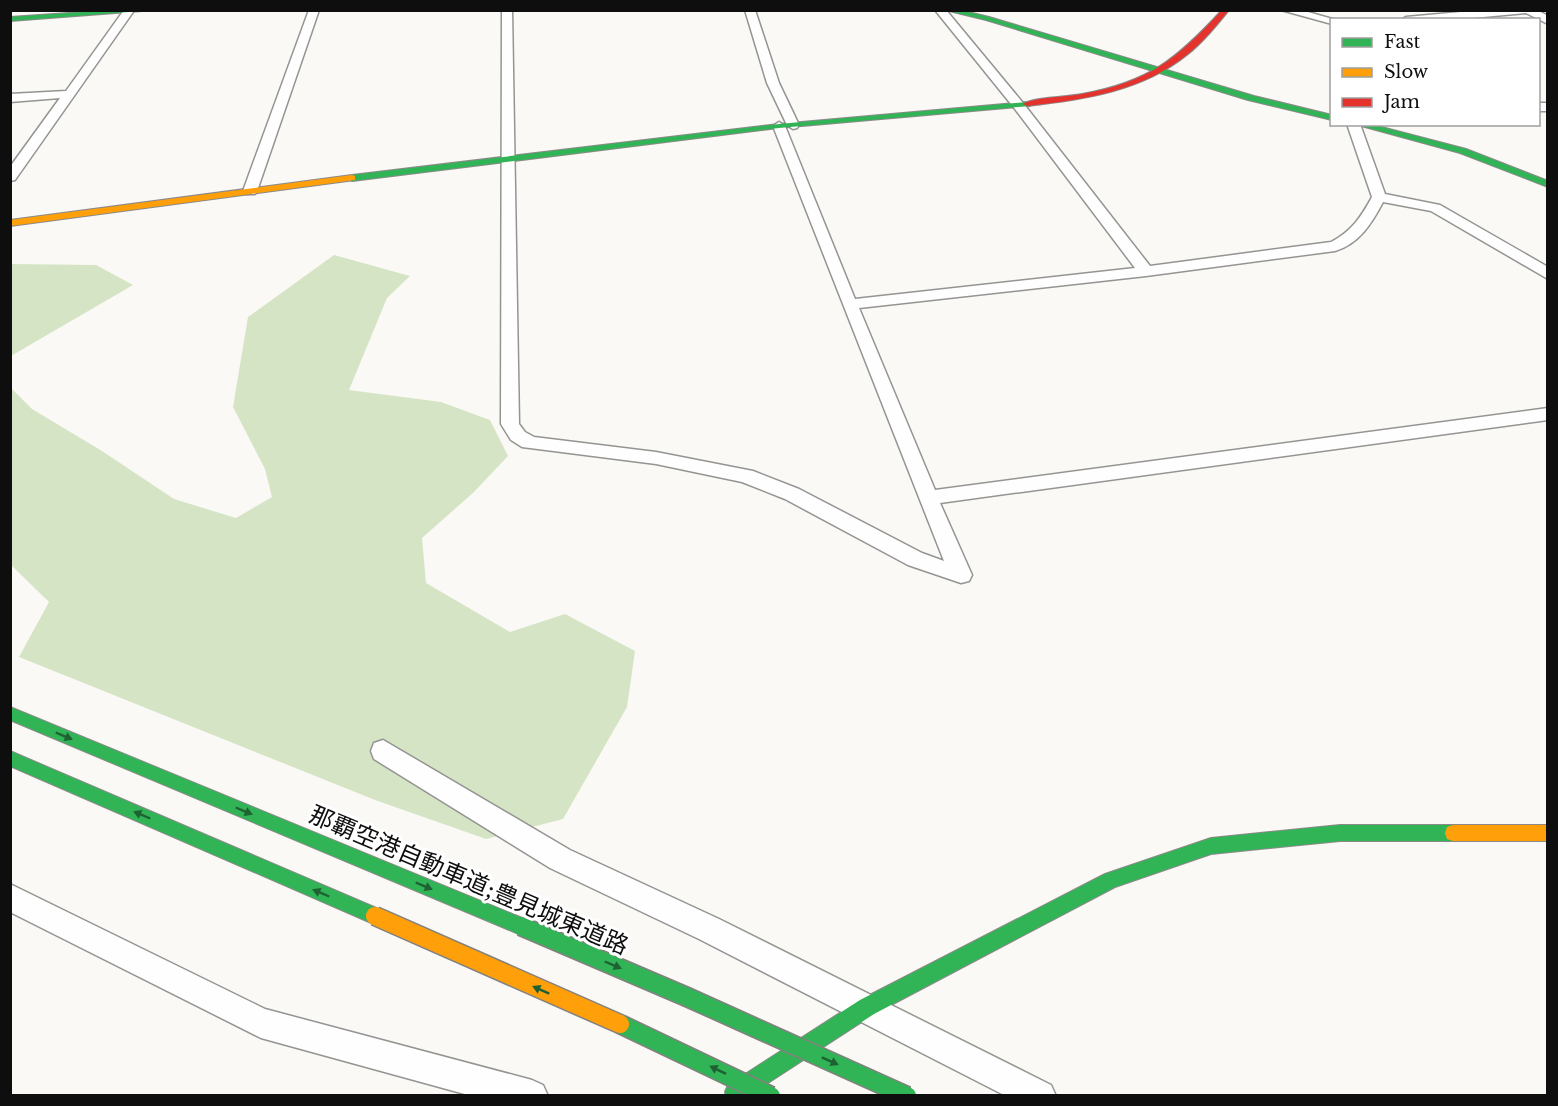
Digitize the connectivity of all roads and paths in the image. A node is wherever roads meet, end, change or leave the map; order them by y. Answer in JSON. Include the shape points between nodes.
{"nodes":[{"id":1,"x":70,"y":10,"type":"edge"},
{"id":2,"x":152,"y":10,"type":"edge"},
{"id":3,"x":314,"y":10,"type":"edge"},
{"id":4,"x":507,"y":10,"type":"edge"},
{"id":5,"x":750,"y":10,"type":"edge"},
{"id":6,"x":940,"y":10,"type":"edge"},
{"id":7,"x":948,"y":10,"type":"edge"},
{"id":8,"x":1226,"y":10,"type":"edge"},
{"id":9,"x":1286,"y":10,"type":"edge"},
{"id":10,"x":1528,"y":10,"type":"edge"},
{"id":11,"x":128,"y":12,"type":"junction"},
{"id":12,"x":10,"y":14,"type":"edge"},
{"id":13,"x":1430,"y":18,"type":"edge"},
{"id":14,"x":10,"y":20,"type":"edge"},
{"id":15,"x":1330,"y":21,"type":"edge"},
{"id":16,"x":1548,"y":21,"type":"edge"},
{"id":17,"x":1159,"y":70,"type":"junction"},
{"id":18,"x":70,"y":94,"type":"junction"},
{"id":19,"x":10,"y":98,"type":"edge"},
{"id":20,"x":1019,"y":106,"type":"junction"},
{"id":21,"x":1330,"y":118,"type":"edge"},
{"id":22,"x":786,"y":125,"type":"junction"},
{"id":23,"x":1357,"y":126,"type":"edge"},
{"id":24,"x":1364,"y":126,"type":"edge"},
{"id":25,"x":509,"y":157,"type":"junction"},
{"id":26,"x":10,"y":177,"type":"edge"},
{"id":27,"x":1548,"y":184,"type":"edge"},
{"id":28,"x":250,"y":191,"type":"junction"},
{"id":29,"x":1379,"y":197,"type":"junction"},
{"id":30,"x":10,"y":223,"type":"edge"},
{"id":31,"x":1146,"y":272,"type":"junction"},
{"id":32,"x":1548,"y":274,"type":"edge"},
{"id":33,"x":850,"y":303,"type":"junction"},
{"id":34,"x":1548,"y":414,"type":"edge"},
{"id":35,"x":928,"y":498,"type":"junction"},
{"id":36,"x":10,"y":713,"type":"edge"},
{"id":37,"x":383,"y":751,"type":"dead end"},
{"id":38,"x":10,"y":758,"type":"edge"},
{"id":39,"x":1548,"y":833,"type":"edge"},
{"id":40,"x":10,"y":897,"type":"edge"},
{"id":41,"x":867,"y":1007,"type":"junction"},
{"id":42,"x":532,"y":1095,"type":"edge"},
{"id":43,"x":730,"y":1095,"type":"edge"},
{"id":44,"x":771,"y":1095,"type":"edge"},
{"id":45,"x":907,"y":1095,"type":"edge"},
{"id":46,"x":1040,"y":1095,"type":"edge"}],
"edges":[{"from":1,"to":12,"type":"main road"},
{"from":2,"to":11,"type":"main road"},
{"from":3,"to":28,"type":"street"},
{"from":4,"to":25,"type":"street"},
{"from":5,"to":22,"type":"street"},
{"from":6,"to":20,"type":"street"},
{"from":7,"to":17,"type":"main road"},
{"from":8,"to":17,"type":"main road","via":[[1194,44]]},
{"from":9,"to":15,"type":"street"},
{"from":10,"to":13,"type":"street"},
{"from":10,"to":16,"type":"street"},
{"from":11,"to":14,"type":"main road"},
{"from":11,"to":18,"type":"street"},
{"from":17,"to":20,"type":"main road","via":[[1092,94]]},
{"from":17,"to":21,"type":"main road"},
{"from":18,"to":19,"type":"street"},
{"from":18,"to":26,"type":"street"},
{"from":20,"to":22,"type":"main road"},
{"from":20,"to":31,"type":"street"},
{"from":22,"to":25,"type":"main road"},
{"from":22,"to":33,"type":"street","via":[[828,255]]},
{"from":23,"to":29,"type":"street"},
{"from":24,"to":27,"type":"main road","via":[[1463,151]]},
{"from":25,"to":28,"type":"main road"},
{"from":25,"to":35,"type":"street","via":[[510,424],[518,436],[529,443],[656,458],[746,476],[792,494],[915,559],[961,575]]},
{"from":28,"to":30,"type":"main road"},
{"from":29,"to":31,"type":"street","via":[[1361,230],[1335,246]]},
{"from":29,"to":32,"type":"street","via":[[1435,208]]},
{"from":31,"to":33,"type":"street"},
{"from":33,"to":35,"type":"street"},
{"from":34,"to":35,"type":"street"},
{"from":36,"to":45,"type":"main road","name":"那覇空港自動車道;豊見城東道路","one_way":true,"bridge":true,"via":[[521,926]]},
{"from":37,"to":41,"type":"street","via":[[560,859]]},
{"from":44,"to":38,"type":"main road","one_way":true,"bridge":true,"via":[[375,916]]},
{"from":39,"to":41,"type":"main road","via":[[1340,833],[1211,846],[1111,880]]},
{"from":40,"to":42,"type":"street","via":[[261,1023]]},
{"from":41,"to":43,"type":"main road"},
{"from":41,"to":46,"type":"street"}]}
